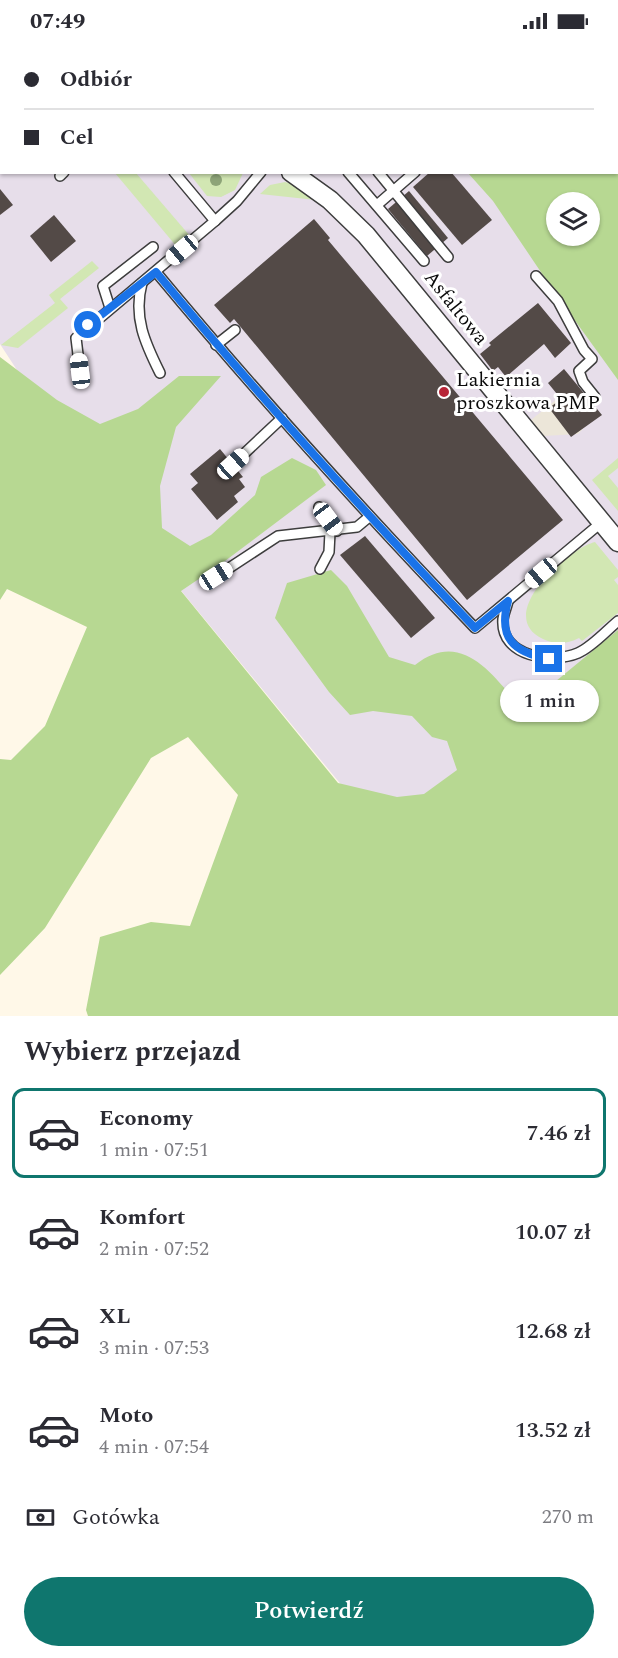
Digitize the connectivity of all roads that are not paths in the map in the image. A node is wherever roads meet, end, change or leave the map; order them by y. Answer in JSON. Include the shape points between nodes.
{"nodes":[{"id":1,"x":176,"y":174,"type":"edge"},
{"id":2,"x":259,"y":174,"type":"edge"},
{"id":3,"x":294,"y":174,"type":"edge"},
{"id":4,"x":350,"y":174,"type":"edge"},
{"id":5,"x":380,"y":174,"type":"edge"},
{"id":6,"x":413,"y":174,"type":"edge"},
{"id":7,"x":393,"y":190,"type":"junction"},
{"id":8,"x":377,"y":205,"type":"junction"},
{"id":9,"x":215,"y":221,"type":"junction"},
{"id":10,"x":153,"y":247,"type":"dead end"},
{"id":11,"x":448,"y":257,"type":"dead end"},
{"id":12,"x":424,"y":261,"type":"dead end"},
{"id":13,"x":156,"y":272,"type":"junction"},
{"id":14,"x":536,"y":276,"type":"dead end"},
{"id":15,"x":142,"y":283,"type":"junction"},
{"id":16,"x":110,"y":308,"type":"junction"},
{"id":17,"x":235,"y":330,"type":"dead end"},
{"id":18,"x":216,"y":345,"type":"junction"},
{"id":19,"x":80,"y":371,"type":"dead end"},
{"id":20,"x":160,"y":373,"type":"dead end"},
{"id":21,"x":595,"y":397,"type":"dead end"},
{"id":22,"x":282,"y":418,"type":"junction"},
{"id":23,"x":233,"y":464,"type":"dead end"},
{"id":24,"x":319,"y":507,"type":"dead end"},
{"id":25,"x":369,"y":517,"type":"junction"},
{"id":26,"x":602,"y":522,"type":"junction"},
{"id":27,"x":334,"y":531,"type":"junction"},
{"id":28,"x":618,"y":542,"type":"edge"},
{"id":29,"x":320,"y":568,"type":"dead end"},
{"id":30,"x":216,"y":576,"type":"dead end"},
{"id":31,"x":508,"y":601,"type":"junction"},
{"id":32,"x":618,"y":621,"type":"edge"}],
"edges":[{"from":1,"to":9,"type":"lane"},
{"from":2,"to":9,"type":"lane"},
{"from":3,"to":26,"type":"street","name":"Asfaltowa","via":[[330,200],[366,234]]},
{"from":4,"to":8,"type":"lane"},
{"from":5,"to":7,"type":"lane"},
{"from":6,"to":7,"type":"lane"},
{"from":7,"to":8,"type":"lane"},
{"from":7,"to":11,"type":"lane"},
{"from":8,"to":12,"type":"lane"},
{"from":9,"to":13,"type":"lane"},
{"from":10,"to":16,"type":"lane","via":[[103,286]]},
{"from":13,"to":15,"type":"lane"},
{"from":13,"to":18,"type":"lane"},
{"from":14,"to":21,"type":"lane","via":[[558,301],[592,359],[579,370]]},
{"from":15,"to":16,"type":"lane"},
{"from":15,"to":20,"type":"lane","via":[[137,300],[139,322]]},
{"from":16,"to":19,"type":"lane","via":[[76,338]]},
{"from":17,"to":18,"type":"lane"},
{"from":18,"to":22,"type":"lane"},
{"from":22,"to":23,"type":"lane"},
{"from":22,"to":25,"type":"lane"},
{"from":24,"to":27,"type":"lane"},
{"from":25,"to":27,"type":"lane","via":[[357,527]]},
{"from":25,"to":31,"type":"lane","via":[[475,628]]},
{"from":26,"to":28,"type":"street","name":"Asfaltowa"},
{"from":26,"to":31,"type":"lane"},
{"from":27,"to":29,"type":"lane"},
{"from":27,"to":30,"type":"lane","via":[[278,536]]},
{"from":31,"to":32,"type":"lane","via":[[503,620],[506,635],[516,646],[549,659],[580,652]]}]}
